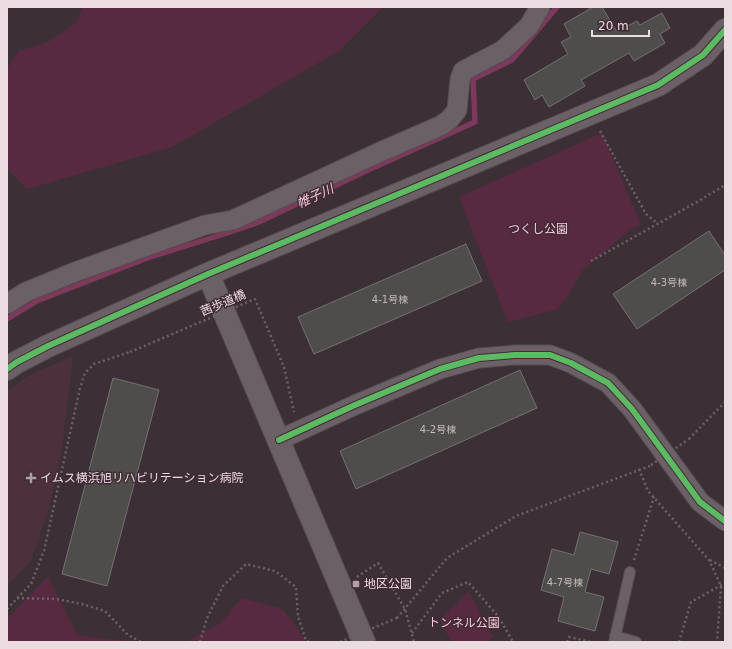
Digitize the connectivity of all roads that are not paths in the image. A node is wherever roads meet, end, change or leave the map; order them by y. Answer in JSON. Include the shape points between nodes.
{"nodes":[{"id":1,"x":540,"y":7,"type":"edge"},
{"id":2,"x":725,"y":30,"type":"edge"},
{"id":3,"x":208,"y":274,"type":"junction"},
{"id":4,"x":7,"y":304,"type":"edge"},
{"id":5,"x":7,"y":369,"type":"edge"},
{"id":6,"x":279,"y":440,"type":"junction"},
{"id":7,"x":725,"y":521,"type":"edge"},
{"id":8,"x":630,"y":572,"type":"road end"},
{"id":9,"x":615,"y":639,"type":"edge"},
{"id":10,"x":364,"y":642,"type":"edge"},
{"id":11,"x":636,"y":642,"type":"edge"}],
"edges":[{"from":1,"to":4,"type":"street","via":[[529,26],[503,50],[463,71],[457,110],[440,126],[233,220],[205,225],[75,272],[26,292]]},
{"from":2,"to":3,"type":"street","via":[[703,55],[658,85]]},
{"from":3,"to":5,"type":"street","via":[[48,346]]},
{"from":3,"to":6,"type":"street"},
{"from":6,"to":7,"type":"street","via":[[440,369],[479,358],[515,354],[550,355],[608,383],[632,409],[700,502]]},
{"from":6,"to":10,"type":"street"},
{"from":8,"to":9,"type":"lane"},
{"from":9,"to":11,"type":"lane"}]}
